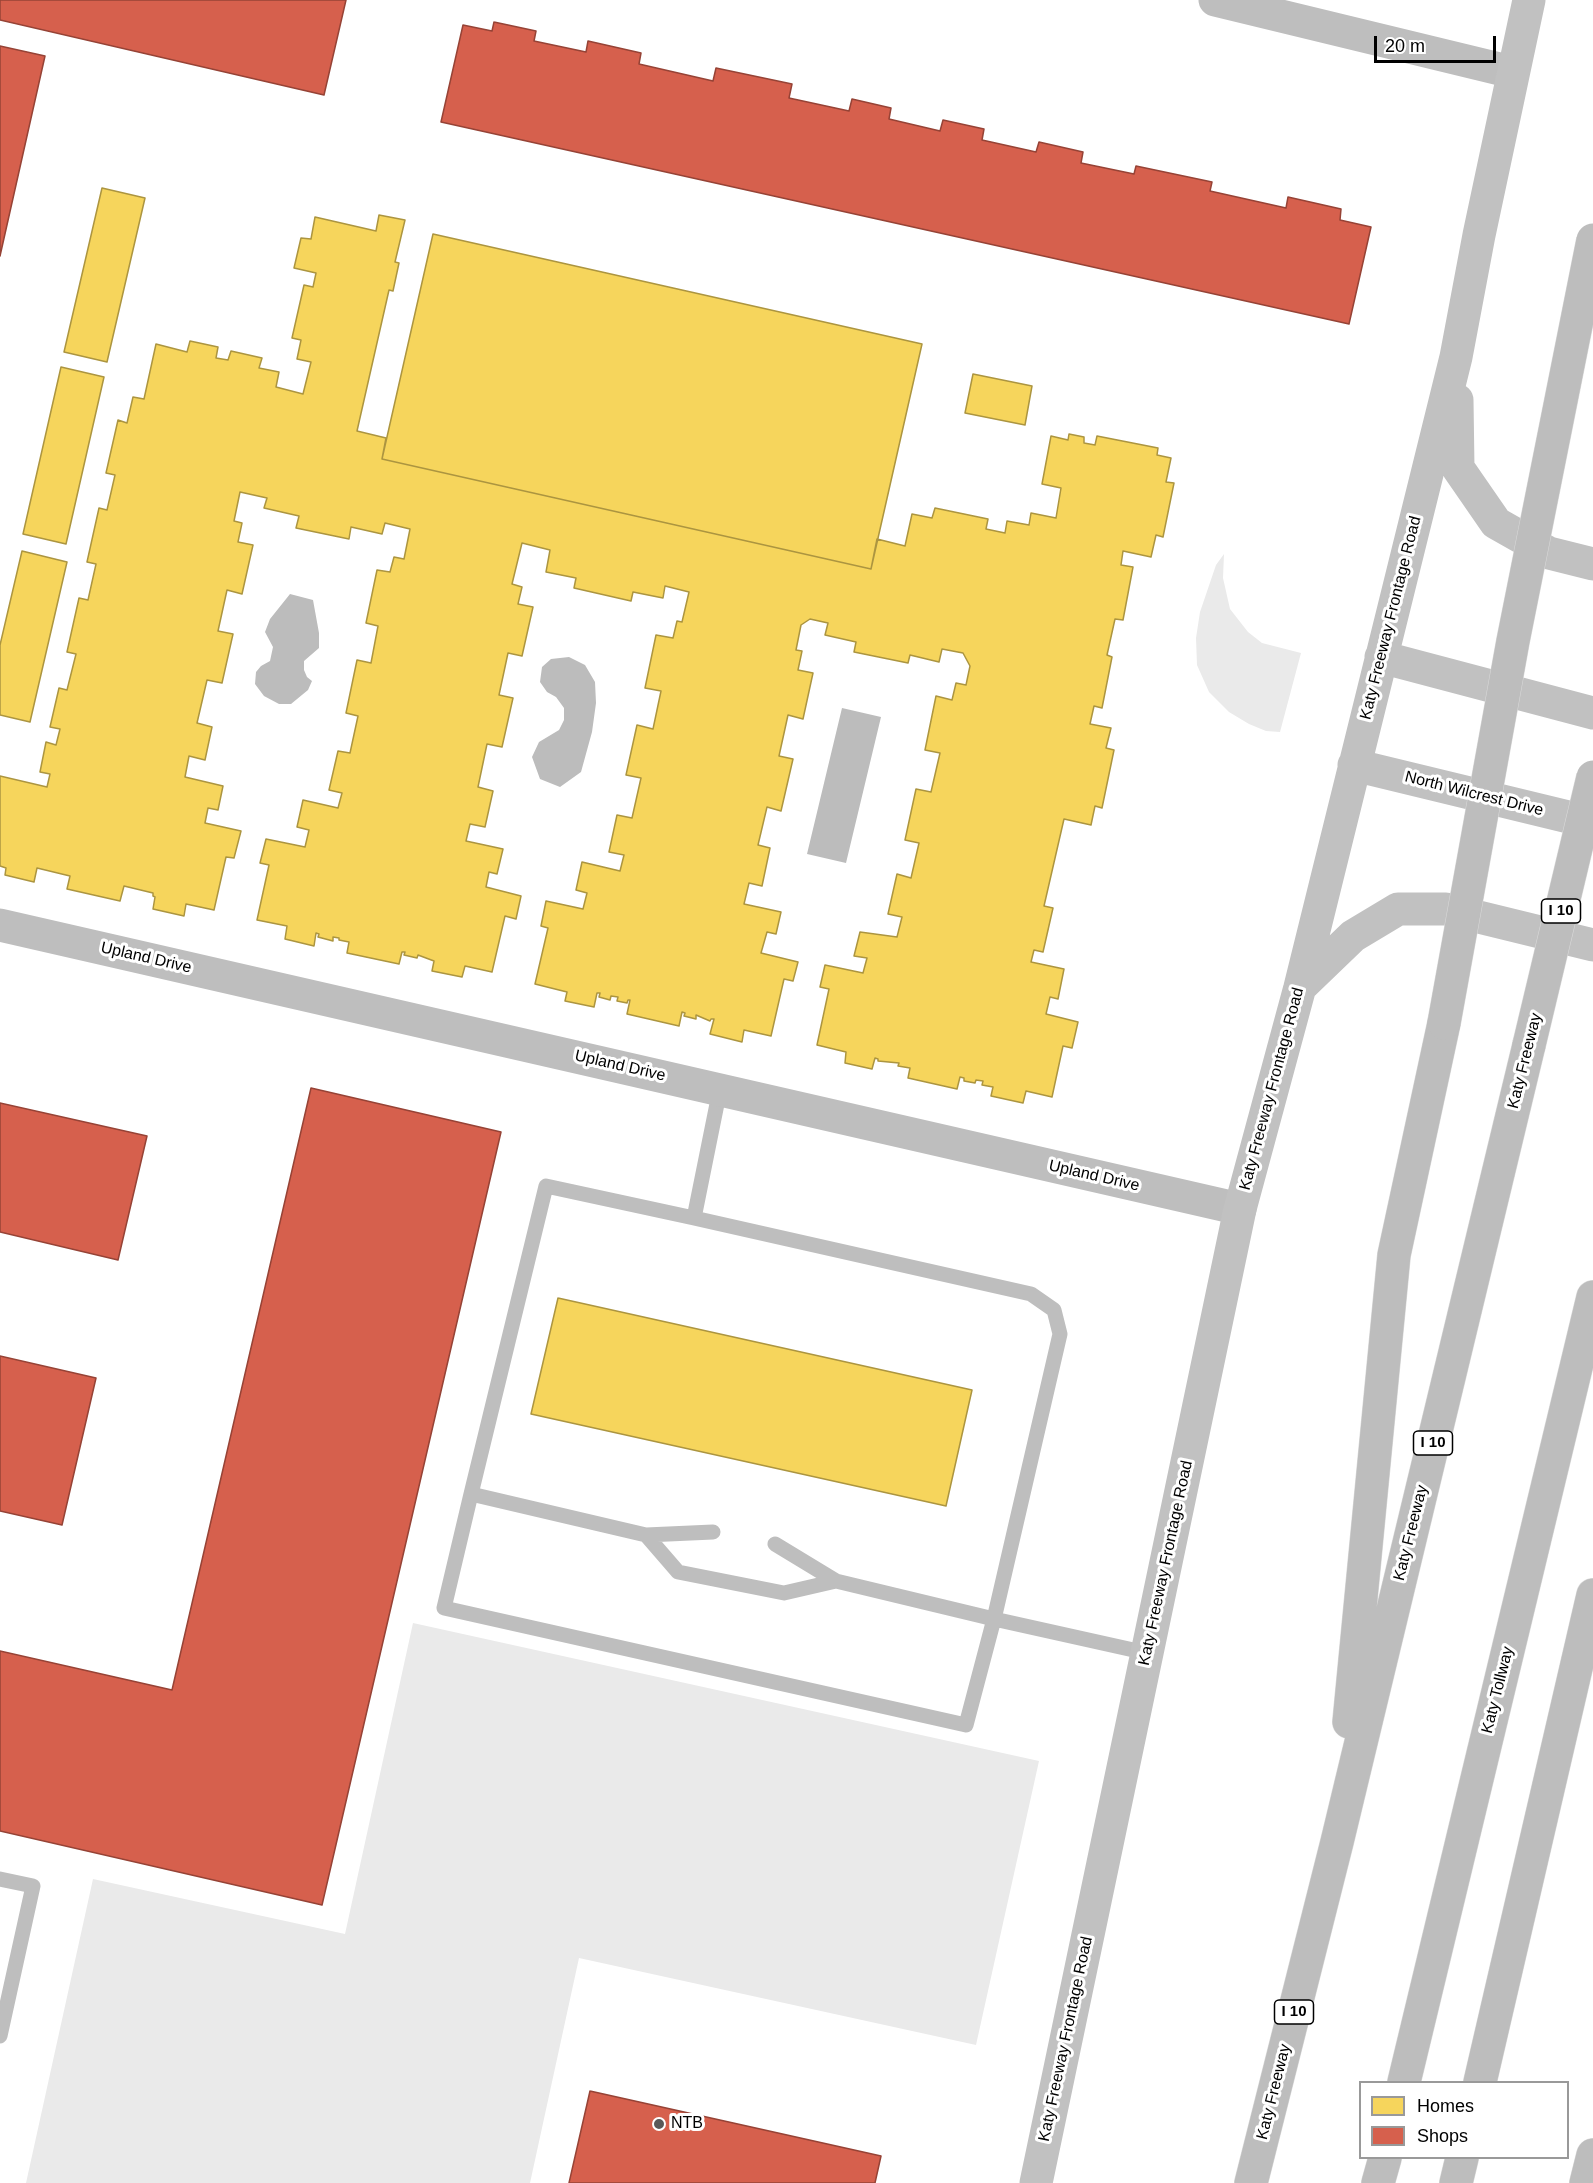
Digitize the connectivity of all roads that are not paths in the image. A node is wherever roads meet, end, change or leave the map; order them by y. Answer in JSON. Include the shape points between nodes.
{"nodes":[{"id":1,"x":1215,"y":0,"type":"edge"},
{"id":2,"x":1529,"y":0,"type":"edge"},
{"id":3,"x":1512,"y":72,"type":"junction"},
{"id":4,"x":1593,"y":240,"type":"edge"},
{"id":5,"x":1456,"y":357,"type":"junction"},
{"id":6,"x":1593,"y":564,"type":"edge"},
{"id":7,"x":1381,"y":657,"type":"junction"},
{"id":8,"x":1593,"y":713,"type":"edge"},
{"id":9,"x":1354,"y":765,"type":"junction"},
{"id":10,"x":1593,"y":777,"type":"edge"},
{"id":11,"x":1593,"y":823,"type":"edge"},
{"id":12,"x":0,"y":925,"type":"edge"},
{"id":13,"x":1593,"y":945,"type":"edge"},
{"id":14,"x":1300,"y":987,"type":"junction"},
{"id":15,"x":720,"y":1089,"type":"junction"},
{"id":16,"x":1240,"y":1209,"type":"junction"},
{"id":17,"x":694,"y":1218,"type":"junction"},
{"id":18,"x":1593,"y":1298,"type":"edge"},
{"id":19,"x":471,"y":1494,"type":"junction"},
{"id":20,"x":713,"y":1532,"type":"dead end"},
{"id":21,"x":646,"y":1535,"type":"junction"},
{"id":22,"x":775,"y":1544,"type":"dead end"},
{"id":23,"x":836,"y":1581,"type":"junction"},
{"id":24,"x":1593,"y":1595,"type":"edge"},
{"id":25,"x":994,"y":1619,"type":"junction"},
{"id":26,"x":1147,"y":1653,"type":"junction"},
{"id":27,"x":1337,"y":1842,"type":"junction"},
{"id":28,"x":0,"y":1879,"type":"edge"},
{"id":29,"x":0,"y":2036,"type":"edge"},
{"id":30,"x":1404,"y":2081,"type":"edge"},
{"id":31,"x":1480,"y":2081,"type":"edge"},
{"id":32,"x":1593,"y":2155,"type":"edge"},
{"id":33,"x":1384,"y":2159,"type":"edge"},
{"id":34,"x":1462,"y":2159,"type":"edge"},
{"id":35,"x":1036,"y":2183,"type":"edge"},
{"id":36,"x":1251,"y":2183,"type":"edge"},
{"id":37,"x":1378,"y":2183,"type":"edge"},
{"id":38,"x":1456,"y":2183,"type":"edge"},
{"id":39,"x":1586,"y":2183,"type":"edge"}],
"edges":[{"from":1,"to":3,"type":"street"},
{"from":2,"to":3,"type":"main road","name":"Katy Freeway Frontage Road"},
{"from":3,"to":5,"type":"main road","name":"Katy Freeway Frontage Road"},
{"from":4,"to":27,"type":"highway","bridge":true,"via":[[1513,641],[1444,1023],[1394,1255]]},
{"from":5,"to":6,"type":"main road","via":[[1458,468],[1496,523],[1549,553]]},
{"from":5,"to":7,"type":"main road","name":"Katy Freeway Frontage Road"},
{"from":7,"to":8,"type":"main road"},
{"from":7,"to":9,"type":"main road","name":"Katy Freeway Frontage Road"},
{"from":9,"to":11,"type":"main road","name":"North Wilcrest Drive"},
{"from":9,"to":14,"type":"main road","name":"Katy Freeway Frontage Road"},
{"from":10,"to":27,"type":"highway","name":"Katy Freeway","number":"I 10","bridge":true},
{"from":12,"to":15,"type":"street","name":"Upland Drive"},
{"from":13,"to":14,"type":"main road","via":[[1446,909],[1398,909],[1353,936]]},
{"from":14,"to":16,"type":"main road","name":"Katy Freeway Frontage Road"},
{"from":15,"to":16,"type":"street","name":"Upland Drive"},
{"from":15,"to":17,"type":"lane"},
{"from":16,"to":26,"type":"main road","name":"Katy Freeway Frontage Road"},
{"from":17,"to":19,"type":"lane","via":[[546,1186]]},
{"from":17,"to":25,"type":"lane","via":[[1031,1294],[1054,1310],[1060,1334]]},
{"from":18,"to":30,"type":"highway","name":"Katy Tollway"},
{"from":19,"to":21,"type":"lane"},
{"from":19,"to":25,"type":"lane","via":[[444,1608],[966,1725]]},
{"from":20,"to":21,"type":"lane"},
{"from":21,"to":23,"type":"lane","via":[[678,1572],[784,1593]]},
{"from":22,"to":23,"type":"lane"},
{"from":23,"to":25,"type":"lane"},
{"from":24,"to":31,"type":"highway"},
{"from":25,"to":26,"type":"lane"},
{"from":26,"to":35,"type":"main road","name":"Katy Freeway Frontage Road"},
{"from":27,"to":36,"type":"highway","name":"Katy Freeway","number":"I 10"},
{"from":28,"to":29,"type":"lane","via":[[33,1886]]},
{"from":32,"to":39,"type":"highway"},
{"from":33,"to":37,"type":"highway"},
{"from":34,"to":38,"type":"highway"}]}
